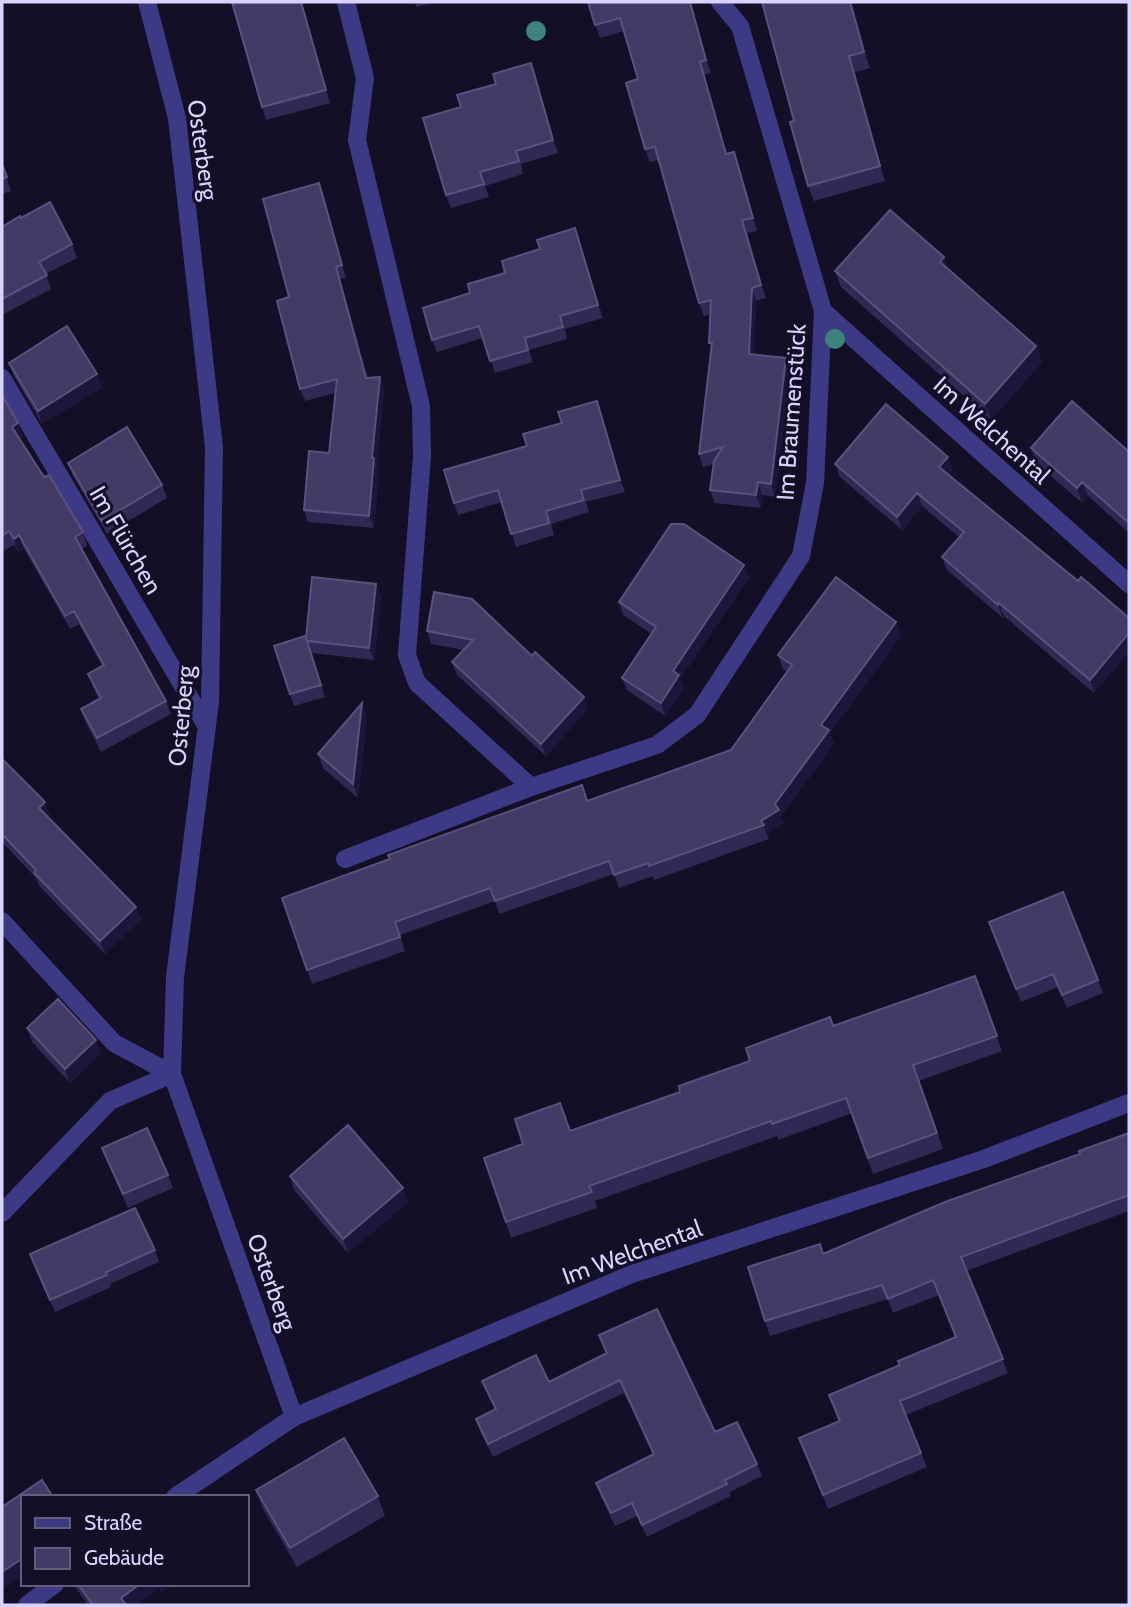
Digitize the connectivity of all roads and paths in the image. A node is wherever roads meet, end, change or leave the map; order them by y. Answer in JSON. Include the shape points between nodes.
{"nodes":[{"id":1,"x":148,"y":2,"type":"edge"},
{"id":2,"x":346,"y":2,"type":"edge"},
{"id":3,"x":720,"y":2,"type":"edge"},
{"id":4,"x":823,"y":311,"type":"junction"},
{"id":5,"x":2,"y":378,"type":"edge"},
{"id":6,"x":1129,"y":584,"type":"edge"},
{"id":7,"x":207,"y":727,"type":"junction"},
{"id":8,"x":531,"y":787,"type":"junction"},
{"id":9,"x":345,"y":859,"type":"dead end"},
{"id":10,"x":2,"y":921,"type":"edge"},
{"id":11,"x":172,"y":1074,"type":"junction"},
{"id":12,"x":1129,"y":1102,"type":"edge"},
{"id":13,"x":2,"y":1213,"type":"edge"},
{"id":14,"x":294,"y":1417,"type":"junction"},
{"id":15,"x":177,"y":1495,"type":"edge"},
{"id":16,"x":52,"y":1586,"type":"edge"},
{"id":17,"x":27,"y":1605,"type":"edge"}],
"edges":[{"from":1,"to":7,"type":"street","name":"Osterberg","via":[[177,118],[214,447]]},
{"from":2,"to":8,"type":"street","via":[[365,78],[357,140],[421,406],[422,456],[407,655],[417,683]]},
{"from":3,"to":4,"type":"street","name":"Im Braumenstück","via":[[740,26]]},
{"from":4,"to":6,"type":"street","name":"Im Welchental"},
{"from":4,"to":8,"type":"street","name":"Im Braumenstück","via":[[815,483],[801,556],[697,715],[657,745]]},
{"from":5,"to":7,"type":"street","name":"Im Flürchen"},
{"from":7,"to":11,"type":"street","name":"Osterberg","via":[[175,977]]},
{"from":8,"to":9,"type":"street","name":"Im Braumenstück"},
{"from":10,"to":11,"type":"street","via":[[114,1042]]},
{"from":11,"to":13,"type":"street","via":[[110,1101]]},
{"from":11,"to":14,"type":"street","name":"Osterberg"},
{"from":12,"to":14,"type":"street","name":"Im Welchental","via":[[981,1160],[632,1274]]},
{"from":14,"to":15,"type":"street","name":"Im Welchental"},
{"from":16,"to":17,"type":"street"}]}
